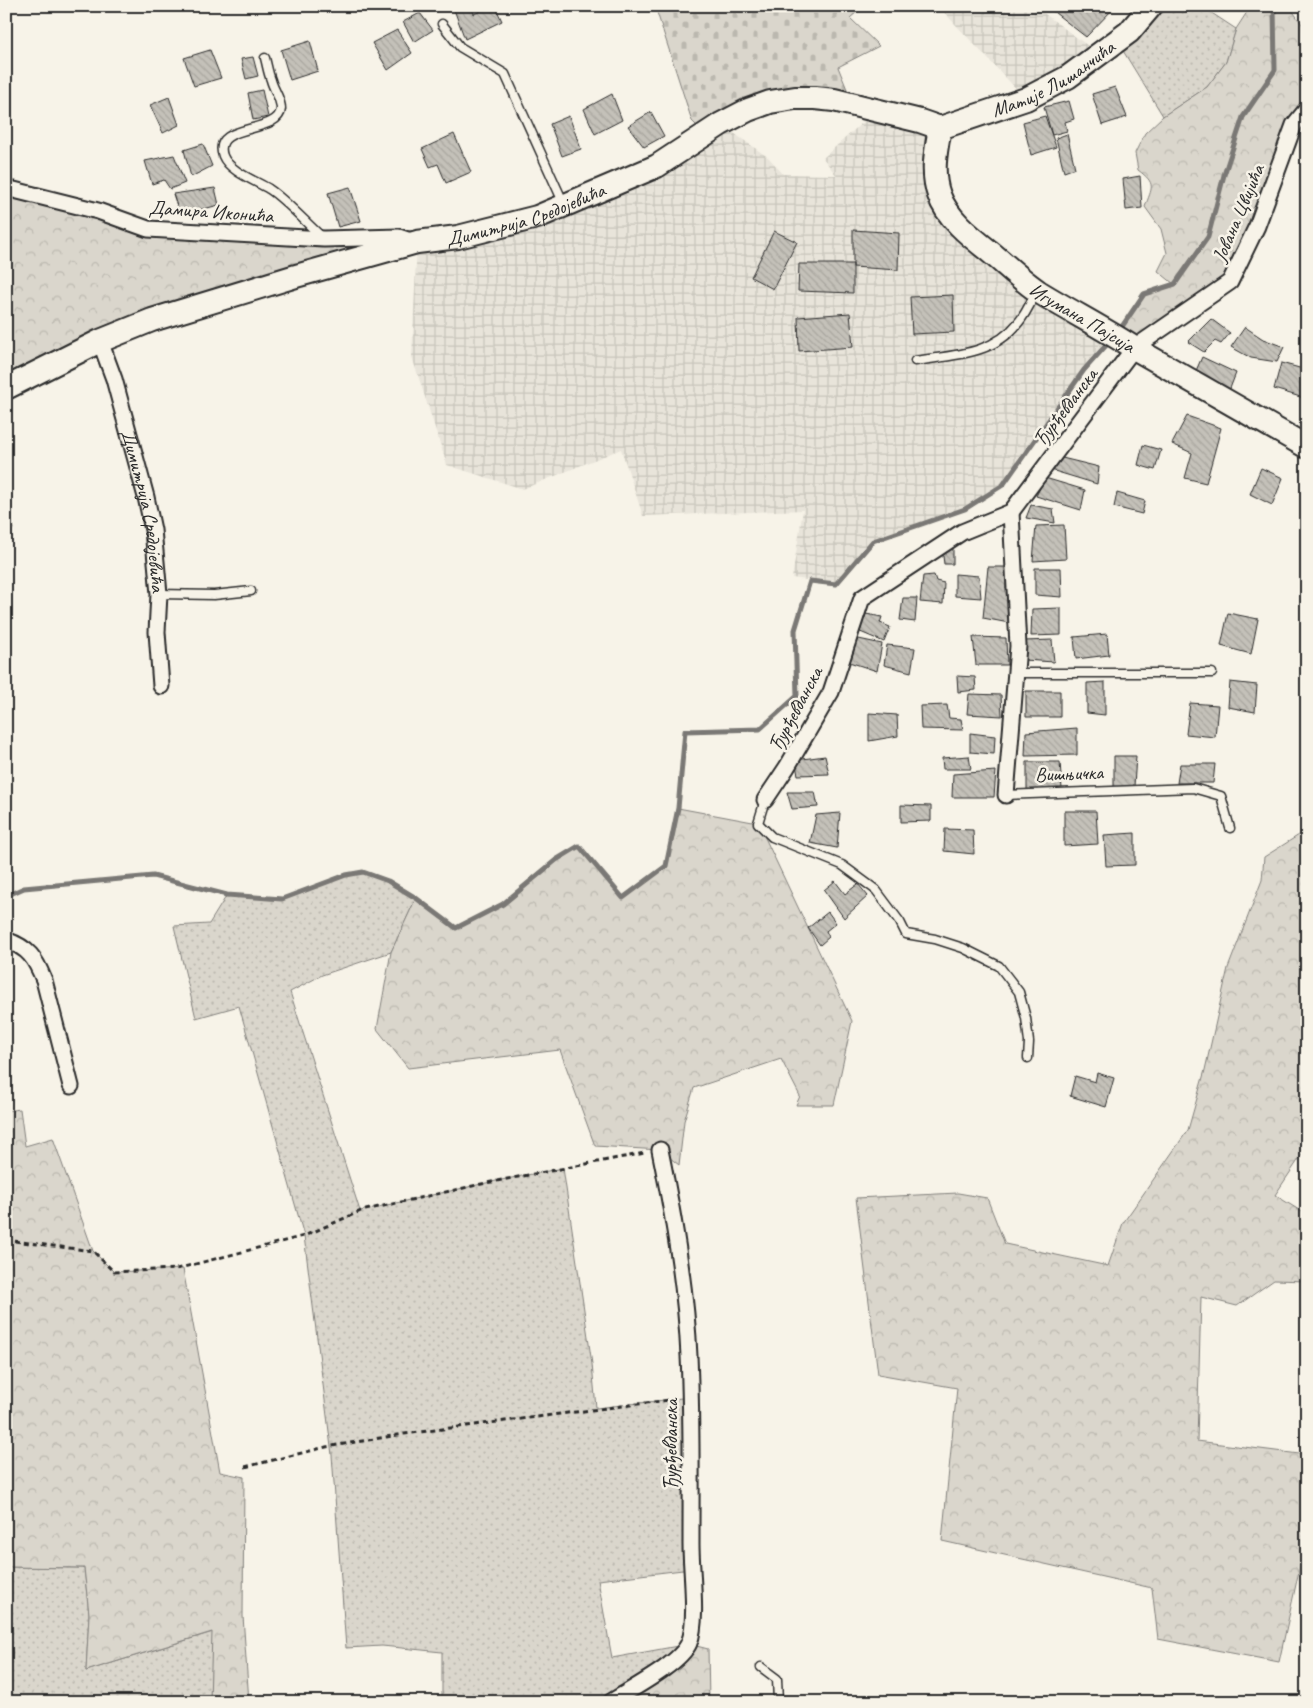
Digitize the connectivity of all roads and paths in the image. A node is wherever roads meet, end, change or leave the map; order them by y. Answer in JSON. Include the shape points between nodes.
{"nodes":[{"id":1,"x":1151,"y":6,"type":"edge"},
{"id":2,"x":442,"y":24,"type":"dead end"},
{"id":3,"x":265,"y":58,"type":"dead end"},
{"id":4,"x":1307,"y":109,"type":"edge"},
{"id":5,"x":940,"y":128,"type":"junction"},
{"id":6,"x":6,"y":188,"type":"edge"},
{"id":7,"x":564,"y":206,"type":"junction"},
{"id":8,"x":324,"y":239,"type":"junction"},
{"id":9,"x":417,"y":242,"type":"junction"},
{"id":10,"x":1037,"y":290,"type":"junction"},
{"id":11,"x":100,"y":341,"type":"junction"},
{"id":12,"x":1134,"y":348,"type":"junction"},
{"id":13,"x":915,"y":361,"type":"dead end"},
{"id":14,"x":6,"y":388,"type":"edge"},
{"id":15,"x":1307,"y":447,"type":"edge"},
{"id":16,"x":1011,"y":512,"type":"junction"},
{"id":17,"x":251,"y":591,"type":"dead end"},
{"id":18,"x":159,"y":594,"type":"junction"},
{"id":19,"x":1016,"y":673,"type":"junction"},
{"id":20,"x":1212,"y":673,"type":"dead end"},
{"id":21,"x":161,"y":686,"type":"dead end"},
{"id":22,"x":1006,"y":795,"type":"joint"},
{"id":23,"x":765,"y":800,"type":"joint"},
{"id":24,"x":1230,"y":828,"type":"dead end"},
{"id":25,"x":6,"y":940,"type":"edge"},
{"id":26,"x":1028,"y":1058,"type":"dead end"},
{"id":27,"x":71,"y":1086,"type":"dead end"},
{"id":28,"x":660,"y":1150,"type":"joint"},
{"id":29,"x":6,"y":1240,"type":"edge"},
{"id":30,"x":690,"y":1397,"type":"junction"},
{"id":31,"x":245,"y":1467,"type":"dead end"},
{"id":32,"x":761,"y":1667,"type":"dead end"},
{"id":33,"x":611,"y":1702,"type":"edge"},
{"id":34,"x":778,"y":1702,"type":"edge"}],
"edges":[{"from":1,"to":5,"type":"street","name":"Матије Лишанчића","via":[[1130,32],[1068,76],[1026,99]]},
{"from":2,"to":7,"type":"lane","via":[[460,46],[505,74]]},
{"from":3,"to":8,"type":"lane","via":[[281,108],[279,115],[271,123],[236,132],[223,145],[223,156],[230,167],[271,191]]},
{"from":4,"to":12,"type":"street","name":"Јована Цвијића","via":[[1294,125],[1257,226],[1230,282]]},
{"from":5,"to":7,"type":"street","name":"Димитрија Средојевића","via":[[834,100],[795,98],[770,102],[721,124],[657,166]]},
{"from":5,"to":10,"type":"street","name":"Игумана Пајсија","via":[[935,153],[935,182],[945,210],[975,240]]},
{"from":6,"to":8,"type":"street","name":"Дамира Иконића","via":[[148,229]]},
{"from":7,"to":9,"type":"street","name":"Димитрија Средојевића","via":[[537,218],[467,235]]},
{"from":8,"to":9,"type":"street","name":"Дамира Иконића","via":[[399,237]]},
{"from":9,"to":11,"type":"street","name":"Димитрија Средојевића","via":[[152,320]]},
{"from":10,"to":12,"type":"street","name":"Игумана Пајсија"},
{"from":10,"to":13,"type":"lane","via":[[1020,321],[1001,339],[974,352]]},
{"from":11,"to":14,"type":"street","name":"Димитрија Средојевића"},
{"from":11,"to":18,"type":"street","name":"Димитрија Средојевића","via":[[114,379],[146,498],[154,538]]},
{"from":12,"to":15,"type":"street","name":"Игумана Пајсија"},
{"from":12,"to":16,"type":"street","name":"Ђурђевданска"},
{"from":16,"to":19,"type":"street","name":"Вишњичка","via":[[1018,646]]},
{"from":16,"to":23,"type":"street","name":"Ђурђевданска","via":[[962,532],[862,598],[831,692]]},
{"from":17,"to":18,"type":"lane"},
{"from":18,"to":21,"type":"street","name":"Димитрија Средојевића","via":[[157,632]]},
{"from":19,"to":20,"type":"lane"},
{"from":19,"to":22,"type":"street","name":"Вишњичка"},
{"from":22,"to":24,"type":"lane","name":"Вишњичка","via":[[1193,788],[1221,796]]},
{"from":23,"to":26,"type":"lane","name":"Ђурђевданска","via":[[758,823],[772,837],[842,865],[876,890],[906,934],[963,948],[999,966],[1019,992],[1026,1018]]},
{"from":25,"to":27,"type":"street","via":[[28,951],[38,964]]},
{"from":28,"to":29,"type":"path","via":[[360,1211],[304,1236],[176,1269],[114,1272],[93,1251]]},
{"from":28,"to":30,"type":"street","name":"Ђурђевданска","via":[[680,1266]]},
{"from":30,"to":31,"type":"path","via":[[404,1434],[326,1447]]},
{"from":30,"to":33,"type":"street","name":"Ђурђевданска","via":[[694,1621],[689,1644],[672,1663]]},
{"from":32,"to":34,"type":"lane","via":[[777,1679]]}]}
